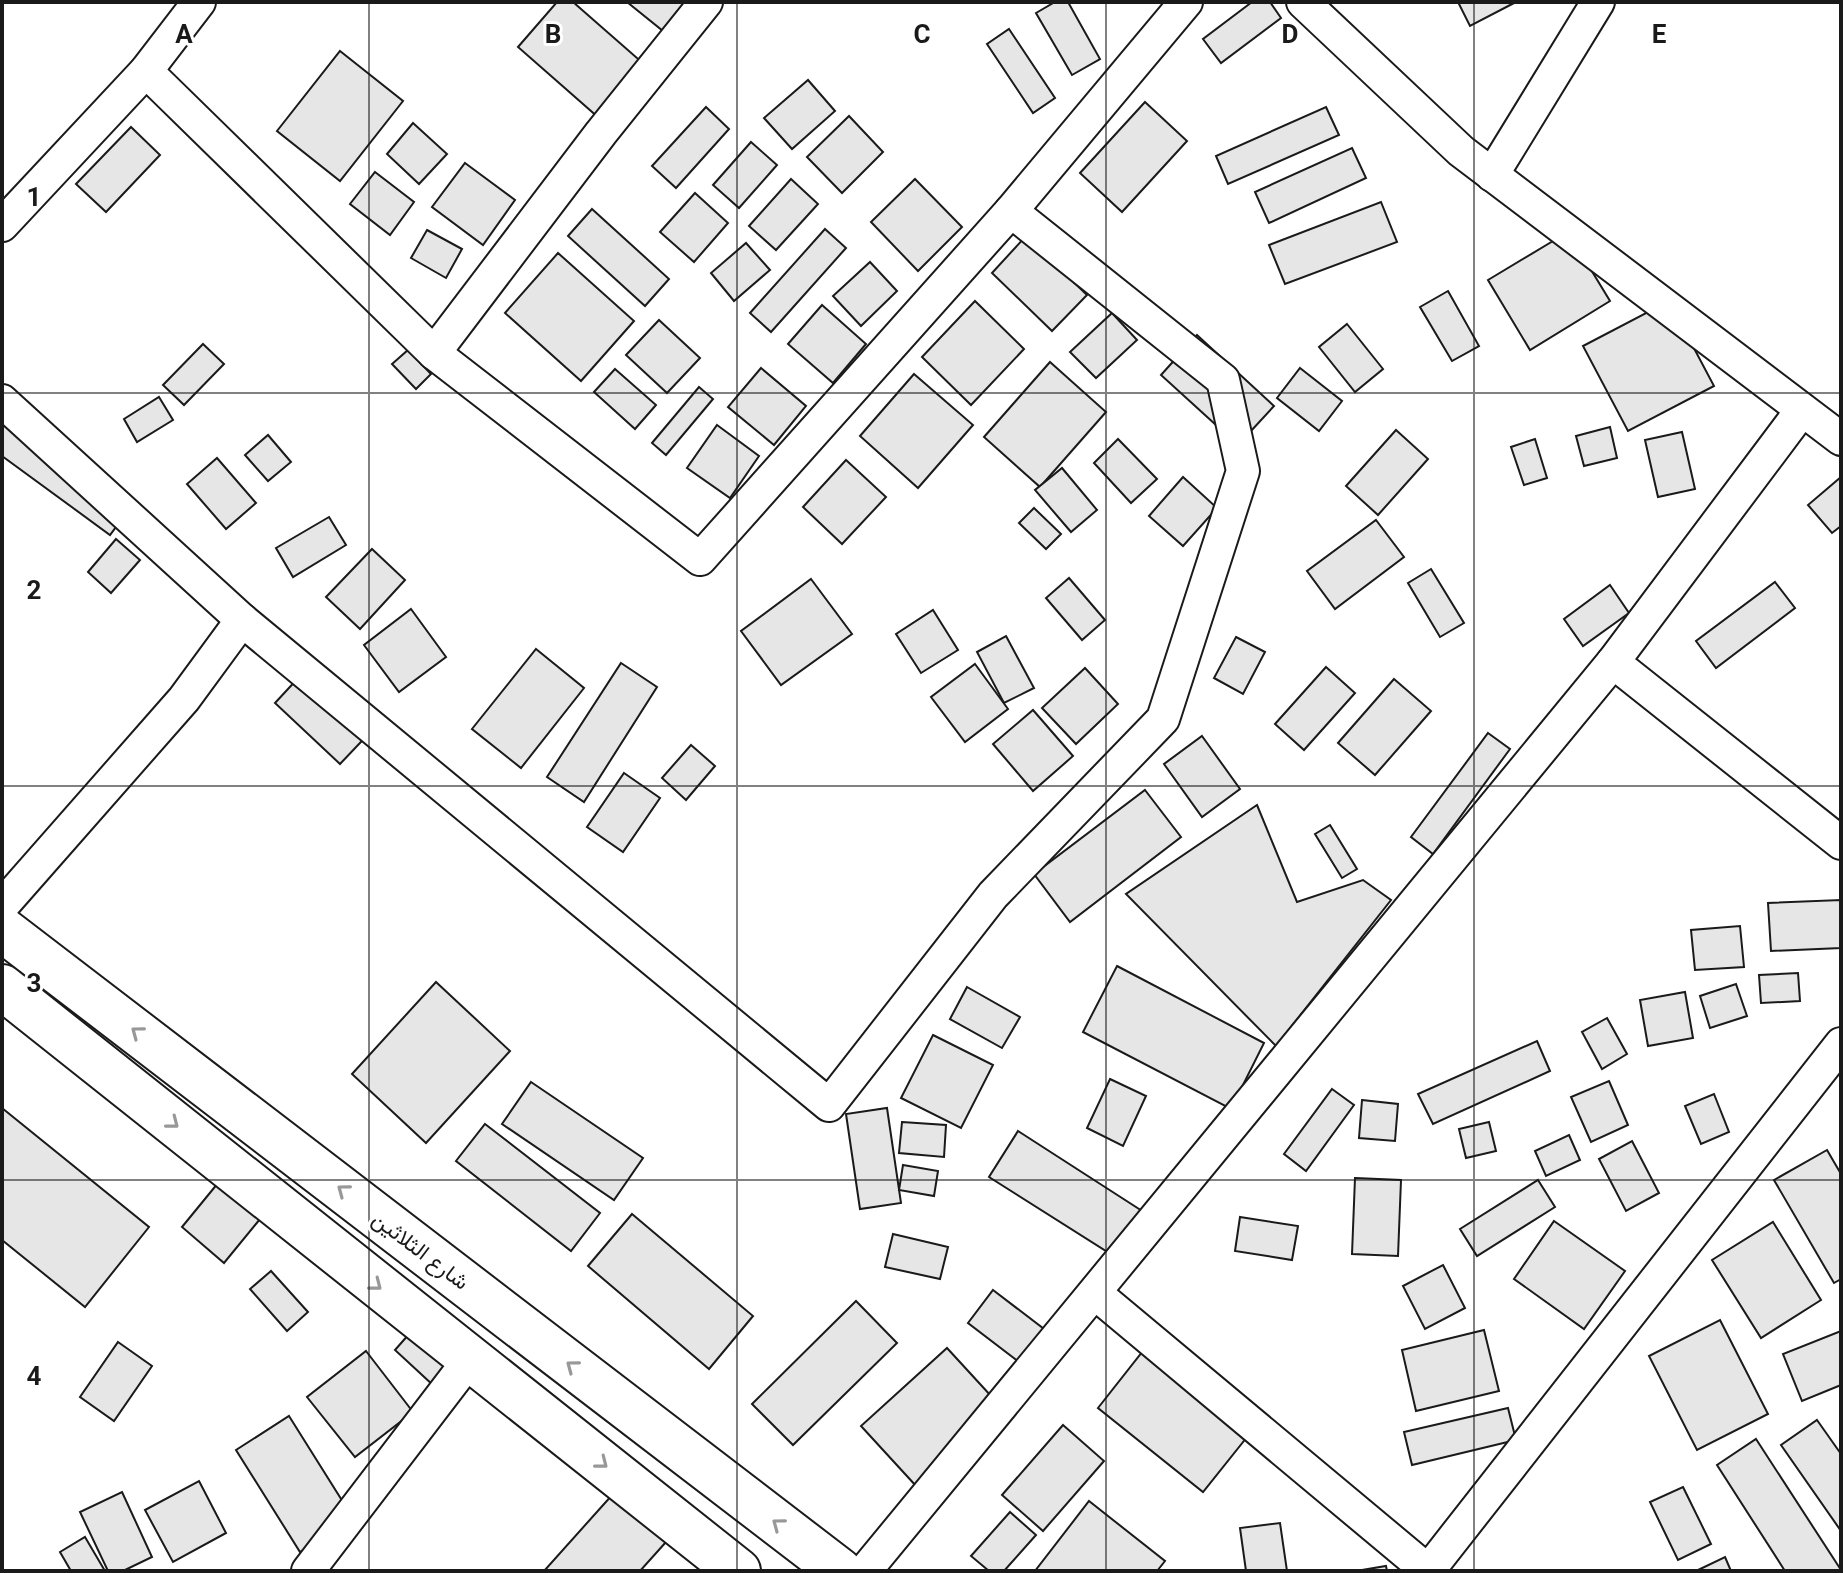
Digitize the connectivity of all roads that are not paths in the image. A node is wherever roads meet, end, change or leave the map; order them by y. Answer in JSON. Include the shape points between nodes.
{"nodes":[{"id":1,"x":199,"y":2,"type":"edge"},
{"id":2,"x":706,"y":2,"type":"edge"},
{"id":3,"x":1186,"y":2,"type":"edge"},
{"id":4,"x":1303,"y":2,"type":"edge"},
{"id":5,"x":1598,"y":2,"type":"edge"},
{"id":6,"x":146,"y":71,"type":"junction"},
{"id":7,"x":1492,"y":175,"type":"junction"},
{"id":8,"x":1011,"y":211,"type":"junction"},
{"id":9,"x":2,"y":225,"type":"edge"},
{"id":10,"x":434,"y":353,"type":"junction"},
{"id":11,"x":2,"y":401,"type":"edge"},
{"id":12,"x":1802,"y":410,"type":"junction"},
{"id":13,"x":1841,"y":439,"type":"edge"},
{"id":14,"x":242,"y":620,"type":"junction"},
{"id":15,"x":1613,"y":662,"type":"junction"},
{"id":16,"x":1841,"y":843,"type":"edge"},
{"id":17,"x":2,"y":906,"type":"edge"},
{"id":18,"x":2,"y":929,"type":"edge"},
{"id":19,"x":2,"y":987,"type":"edge"},
{"id":20,"x":1841,"y":1044,"type":"edge"},
{"id":21,"x":1095,"y":1293,"type":"junction"},
{"id":22,"x":470,"y":1359,"type":"junction"},
{"id":23,"x":308,"y":1571,"type":"edge"},
{"id":24,"x":738,"y":1571,"type":"edge"},
{"id":25,"x":840,"y":1571,"type":"edge"},
{"id":26,"x":865,"y":1571,"type":"edge"},
{"id":27,"x":1428,"y":1571,"type":"edge"}],
"edges":[{"from":1,"to":6,"type":"street"},
{"from":2,"to":10,"type":"street"},
{"from":3,"to":8,"type":"street"},
{"from":4,"to":7,"type":"street"},
{"from":5,"to":7,"type":"street"},
{"from":6,"to":9,"type":"street"},
{"from":6,"to":10,"type":"street"},
{"from":7,"to":12,"type":"street"},
{"from":8,"to":10,"type":"street","via":[[700,559]]},
{"from":8,"to":14,"type":"street","via":[[1223,380],[1243,471],[1163,719],[993,895],[829,1105]]},
{"from":11,"to":14,"type":"street"},
{"from":12,"to":13,"type":"street"},
{"from":12,"to":15,"type":"street"},
{"from":14,"to":17,"type":"street","via":[[184,699]]},
{"from":15,"to":16,"type":"street"},
{"from":15,"to":21,"type":"street"},
{"from":25,"to":18,"type":"street","name":"شارع الثلاثين","one_way":true},
{"from":19,"to":22,"type":"street","one_way":true},
{"from":20,"to":27,"type":"street"},
{"from":21,"to":26,"type":"street"},
{"from":21,"to":27,"type":"street"},
{"from":22,"to":23,"type":"street"},
{"from":22,"to":24,"type":"street","one_way":true}]}
